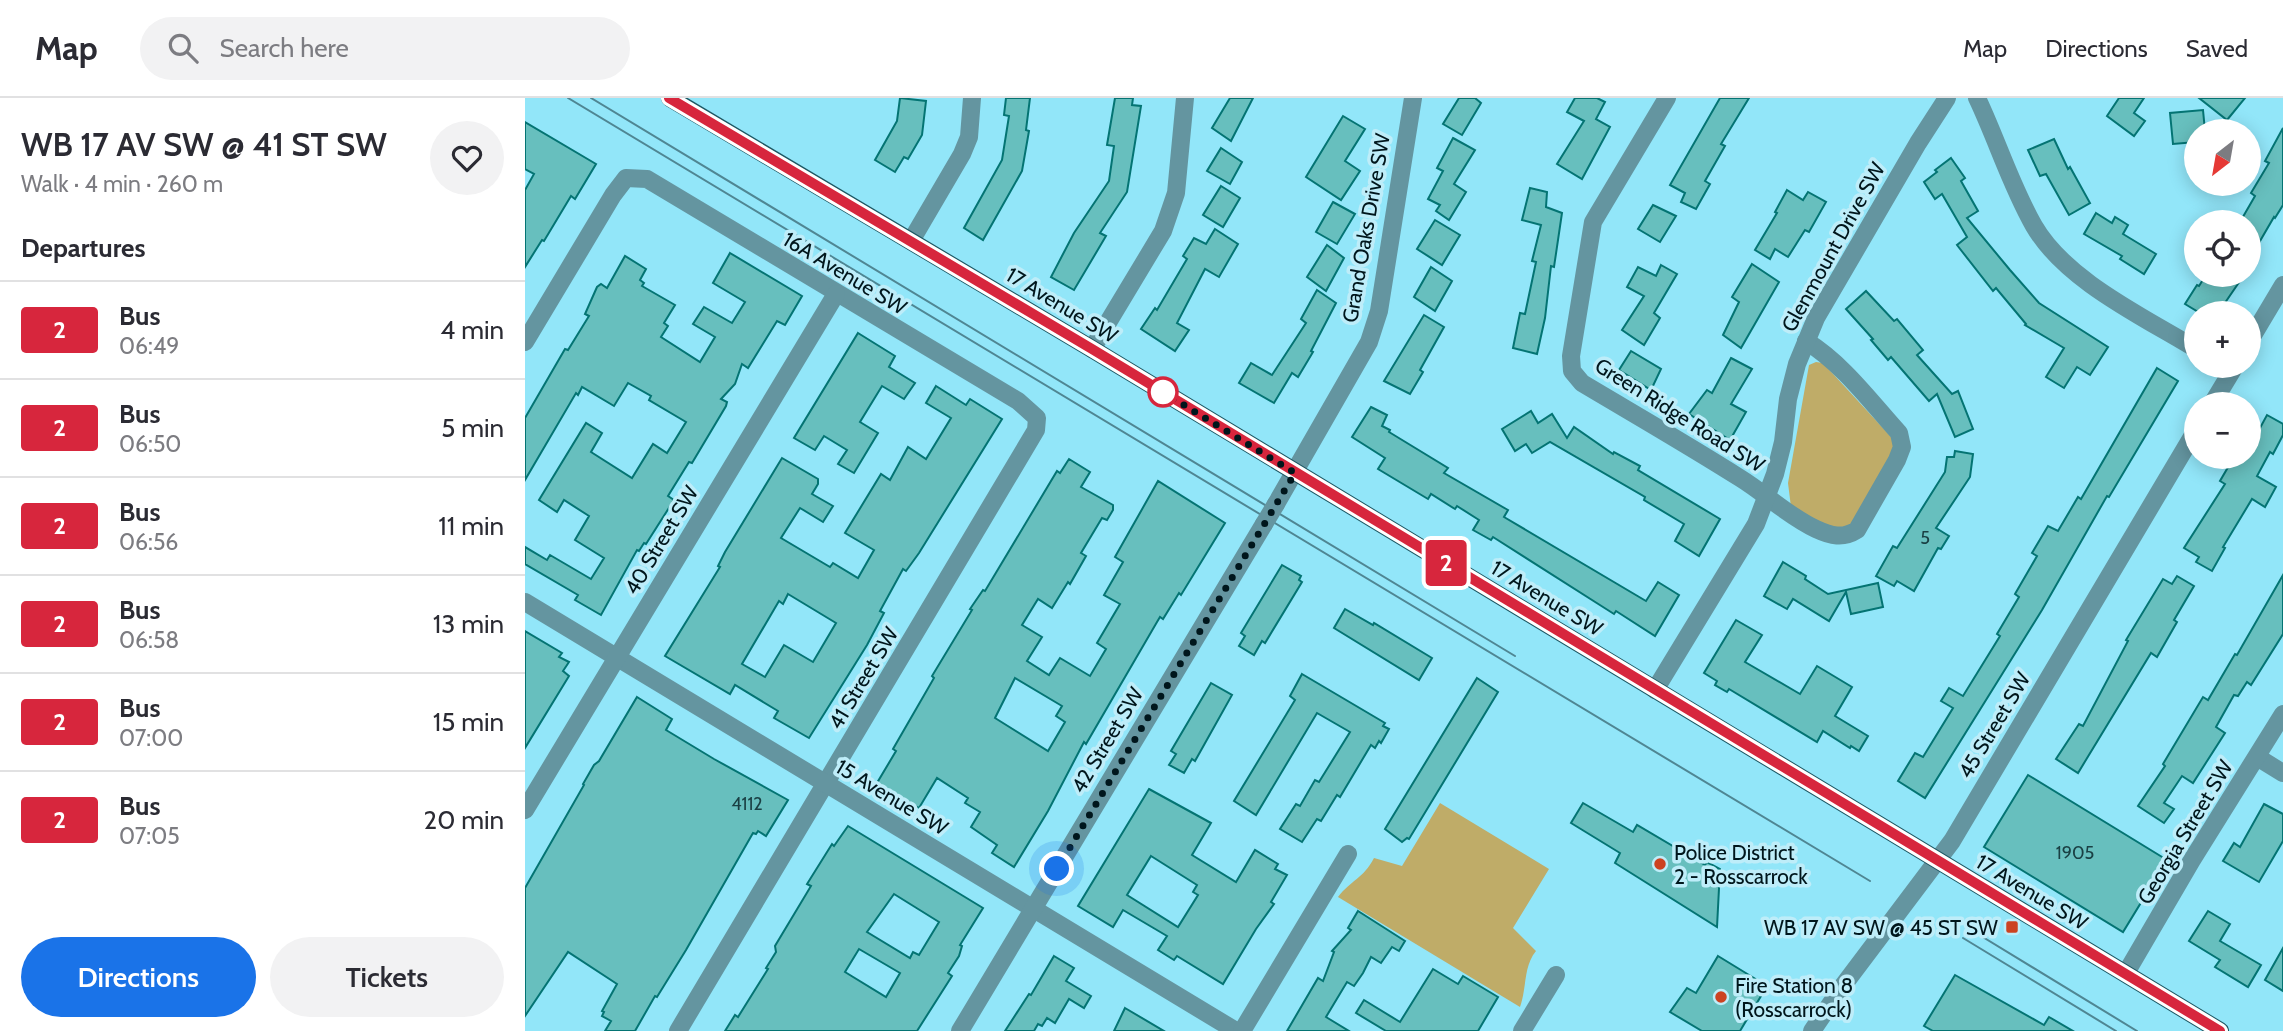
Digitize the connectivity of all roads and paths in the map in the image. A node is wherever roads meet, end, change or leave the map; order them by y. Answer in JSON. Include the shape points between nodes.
{"nodes":[{"id":1,"x":670,"y":98,"type":"edge"},
{"id":2,"x":972,"y":98,"type":"edge"},
{"id":3,"x":1185,"y":98,"type":"edge"},
{"id":4,"x":1413,"y":98,"type":"edge"},
{"id":5,"x":1667,"y":98,"type":"edge"},
{"id":6,"x":1947,"y":98,"type":"edge"},
{"id":7,"x":1977,"y":98,"type":"edge"},
{"id":8,"x":911,"y":241,"type":"junction"},
{"id":9,"x":2283,"y":285,"type":"edge"},
{"id":10,"x":836,"y":294,"type":"junction"},
{"id":11,"x":2261,"y":322,"type":"edge"},
{"id":12,"x":1806,"y":341,"type":"junction"},
{"id":13,"x":525,"y":342,"type":"edge"},
{"id":14,"x":2184,"y":342,"type":"edge"},
{"id":15,"x":1092,"y":349,"type":"junction"},
{"id":16,"x":1037,"y":418,"type":"joint"},
{"id":17,"x":2184,"y":450,"type":"edge"},
{"id":18,"x":1295,"y":473,"type":"junction"},
{"id":19,"x":1767,"y":498,"type":"junction"},
{"id":20,"x":525,"y":602,"type":"edge"},
{"id":21,"x":617,"y":657,"type":"junction"},
{"id":22,"x":1655,"y":690,"type":"junction"},
{"id":23,"x":2283,"y":714,"type":"edge"},
{"id":24,"x":2257,"y":757,"type":"junction"},
{"id":25,"x":2283,"y":773,"type":"edge"},
{"id":26,"x":827,"y":784,"type":"junction"},
{"id":27,"x":525,"y":810,"type":"edge"},
{"id":28,"x":1347,"y":854,"type":"dead end"},
{"id":29,"x":1937,"y":861,"type":"junction"},
{"id":30,"x":1034,"y":908,"type":"junction"},
{"id":31,"x":2126,"y":973,"type":"junction"},
{"id":32,"x":1556,"y":975,"type":"dead end"},
{"id":33,"x":678,"y":1031,"type":"edge"},
{"id":34,"x":960,"y":1031,"type":"edge"},
{"id":35,"x":1236,"y":1031,"type":"edge"},
{"id":36,"x":1242,"y":1031,"type":"edge"},
{"id":37,"x":1522,"y":1031,"type":"edge"},
{"id":38,"x":1812,"y":1031,"type":"edge"},
{"id":39,"x":2220,"y":1031,"type":"edge"}],
"edges":[{"from":1,"to":8,"type":"main road","name":"17 Avenue SW"},
{"from":2,"to":8,"type":"street","via":[[962,154]]},
{"from":3,"to":15,"type":"street","via":[[1176,193],[1163,231]]},
{"from":4,"to":18,"type":"street","name":"Grand Oaks Drive SW","via":[[1379,311],[1369,342]]},
{"from":5,"to":19,"type":"street","name":"Green Ridge Road SW","via":[[1593,222],[1572,371],[1582,383]]},
{"from":6,"to":12,"type":"street","name":"Glenmount Drive SW"},
{"from":7,"to":14,"type":"street","via":[[2035,228],[2059,257],[2092,285]]},
{"from":8,"to":15,"type":"main road","name":"17 Avenue SW"},
{"from":9,"to":11,"type":"street"},
{"from":10,"to":13,"type":"street","name":"16A Avenue SW","via":[[646,179],[626,178]]},
{"from":10,"to":16,"type":"street","name":"16A Avenue SW","via":[[1017,401]]},
{"from":10,"to":21,"type":"street","name":"40 Street SW"},
{"from":12,"to":19,"type":"street","name":"Glenmount Drive SW"},
{"from":12,"to":19,"type":"street","via":[[1838,366],[1891,424],[1902,447],[1857,530],[1848,536],[1816,529]]},
{"from":15,"to":18,"type":"main road","name":"17 Avenue SW"},
{"from":16,"to":26,"type":"street","name":"41 Street SW","via":[[1036,430]]},
{"from":17,"to":29,"type":"street","name":"45 Street SW"},
{"from":18,"to":22,"type":"main road","name":"17 Avenue SW"},
{"from":18,"to":30,"type":"street","name":"42 Street SW","bridge":true},
{"from":19,"to":22,"type":"street","name":"Glenmount Drive SW","via":[[1756,524]]},
{"from":20,"to":21,"type":"street","name":"15 Avenue SW"},
{"from":21,"to":26,"type":"street","name":"15 Avenue SW"},
{"from":21,"to":27,"type":"street","name":"40 Street SW"},
{"from":22,"to":29,"type":"main road","name":"17 Avenue SW"},
{"from":23,"to":24,"type":"street","name":"Georgia Street SW"},
{"from":24,"to":25,"type":"street"},
{"from":24,"to":31,"type":"street","name":"Georgia Street SW"},
{"from":26,"to":30,"type":"street","name":"15 Avenue SW"},
{"from":26,"to":33,"type":"street","name":"41 Street SW"},
{"from":28,"to":36,"type":"street"},
{"from":29,"to":31,"type":"main road","name":"17 Avenue SW"},
{"from":29,"to":38,"type":"street","name":"45 Street SW"},
{"from":30,"to":34,"type":"street","name":"42 Street SW"},
{"from":30,"to":35,"type":"street","name":"15 Avenue SW"},
{"from":31,"to":39,"type":"main road","name":"17 Avenue SW"},
{"from":32,"to":37,"type":"street"}]}
